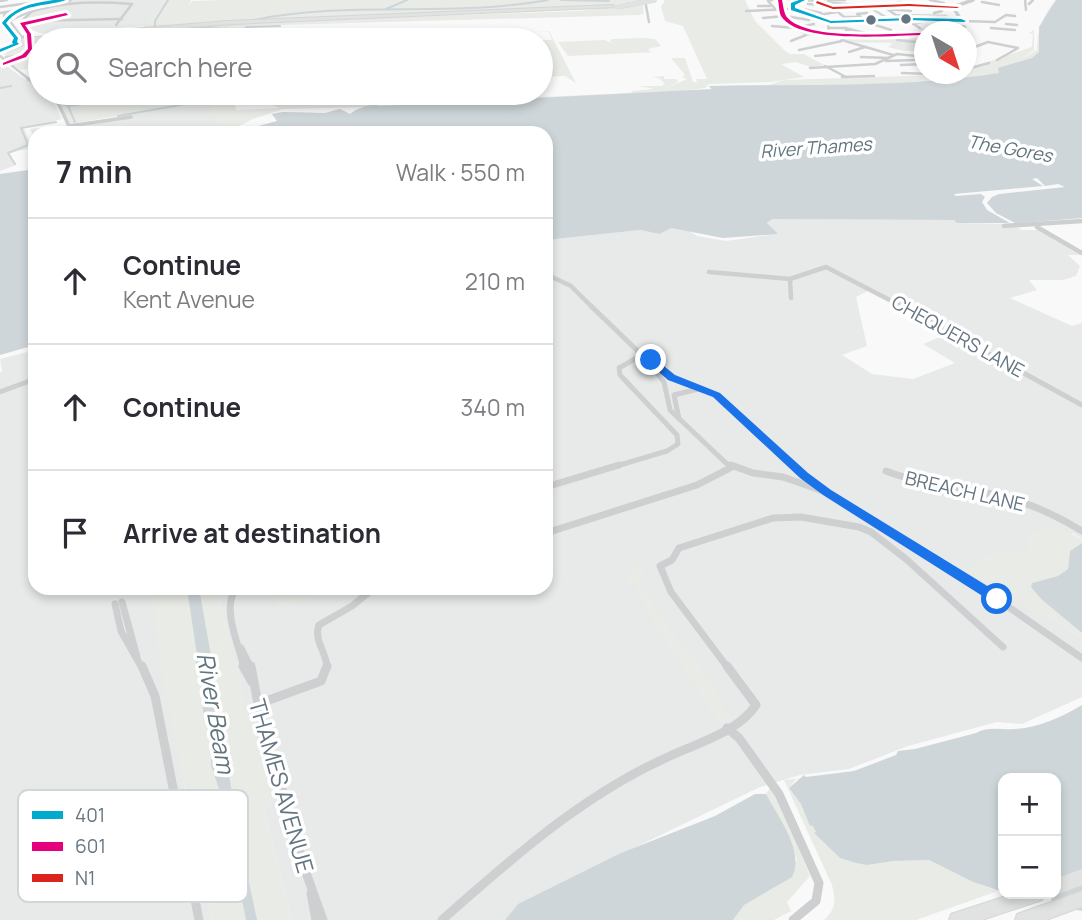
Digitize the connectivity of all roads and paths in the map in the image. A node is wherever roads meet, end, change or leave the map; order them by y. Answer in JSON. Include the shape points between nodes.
{"nodes":[{"id":1,"x":7,"y":0,"type":"edge"},
{"id":2,"x":51,"y":0,"type":"edge"},
{"id":3,"x":64,"y":0,"type":"edge"},
{"id":4,"x":70,"y":0,"type":"edge"},
{"id":5,"x":647,"y":0,"type":"edge"},
{"id":6,"x":655,"y":0,"type":"edge"},
{"id":7,"x":802,"y":0,"type":"edge"},
{"id":8,"x":826,"y":0,"type":"edge"},
{"id":9,"x":845,"y":0,"type":"edge"},
{"id":10,"x":930,"y":0,"type":"edge"},
{"id":11,"x":973,"y":0,"type":"edge"},
{"id":12,"x":0,"y":1,"type":"edge"},
{"id":13,"x":757,"y":1,"type":"edge"},
{"id":14,"x":819,"y":1,"type":"edge"},
{"id":15,"x":770,"y":2,"type":"edge"},
{"id":16,"x":901,"y":2,"type":"dead end"},
{"id":17,"x":982,"y":2,"type":"dead end"},
{"id":18,"x":998,"y":2,"type":"edge"},
{"id":19,"x":28,"y":3,"type":"edge"},
{"id":20,"x":778,"y":3,"type":"dead end"},
{"id":21,"x":808,"y":4,"type":"dead end"},
{"id":22,"x":758,"y":6,"type":"dead end"},
{"id":23,"x":940,"y":6,"type":"junction"},
{"id":24,"x":0,"y":7,"type":"edge"},
{"id":25,"x":615,"y":7,"type":"junction"},
{"id":26,"x":918,"y":7,"type":"dead end"},
{"id":27,"x":935,"y":7,"type":"junction"},
{"id":28,"x":953,"y":7,"type":"junction"},
{"id":29,"x":36,"y":8,"type":"junction"},
{"id":30,"x":833,"y":8,"type":"junction"},
{"id":31,"x":860,"y":8,"type":"dead end"},
{"id":32,"x":887,"y":8,"type":"junction"},
{"id":33,"x":793,"y":9,"type":"junction"},
{"id":34,"x":803,"y":9,"type":"dead end"},
{"id":35,"x":776,"y":10,"type":"junction"},
{"id":36,"x":746,"y":11,"type":"dead end"},
{"id":37,"x":769,"y":11,"type":"junction"},
{"id":38,"x":911,"y":11,"type":"dead end"},
{"id":39,"x":837,"y":12,"type":"junction"},
{"id":40,"x":9,"y":13,"type":"edge"},
{"id":41,"x":867,"y":13,"type":"dead end"},
{"id":42,"x":934,"y":13,"type":"dead end"},
{"id":43,"x":969,"y":15,"type":"dead end"},
{"id":44,"x":823,"y":16,"type":"junction"},
{"id":45,"x":871,"y":16,"type":"dead end"},
{"id":46,"x":946,"y":16,"type":"dead end"},
{"id":47,"x":1015,"y":16,"type":"dead end"},
{"id":48,"x":845,"y":17,"type":"junction"},
{"id":49,"x":991,"y":17,"type":"dead end"},
{"id":50,"x":763,"y":18,"type":"dead end"},
{"id":51,"x":784,"y":18,"type":"junction"},
{"id":52,"x":811,"y":18,"type":"junction"},
{"id":53,"x":920,"y":18,"type":"junction"},
{"id":54,"x":1003,"y":18,"type":"junction"},
{"id":55,"x":122,"y":19,"type":"junction"},
{"id":56,"x":860,"y":19,"type":"junction"},
{"id":57,"x":11,"y":20,"type":"junction"},
{"id":58,"x":980,"y":20,"type":"junction"},
{"id":59,"x":649,"y":21,"type":"dead end"},
{"id":60,"x":922,"y":21,"type":"edge"},
{"id":61,"x":952,"y":21,"type":"edge"},
{"id":62,"x":961,"y":21,"type":"edge"},
{"id":63,"x":971,"y":21,"type":"edge"},
{"id":64,"x":831,"y":22,"type":"junction"},
{"id":65,"x":998,"y":22,"type":"junction"},
{"id":66,"x":814,"y":24,"type":"dead end"},
{"id":67,"x":1006,"y":24,"type":"junction"},
{"id":68,"x":117,"y":25,"type":"joint"},
{"id":69,"x":772,"y":26,"type":"dead end"},
{"id":70,"x":794,"y":26,"type":"junction"},
{"id":71,"x":111,"y":28,"type":"edge"},
{"id":72,"x":158,"y":28,"type":"edge"},
{"id":73,"x":808,"y":28,"type":"junction"},
{"id":74,"x":845,"y":28,"type":"junction"},
{"id":75,"x":991,"y":28,"type":"dead end"},
{"id":76,"x":1005,"y":29,"type":"junction"},
{"id":77,"x":817,"y":30,"type":"dead end"},
{"id":78,"x":891,"y":30,"type":"dead end"},
{"id":79,"x":1016,"y":30,"type":"dead end"},
{"id":80,"x":806,"y":34,"type":"junction"},
{"id":81,"x":832,"y":34,"type":"junction"},
{"id":82,"x":1003,"y":35,"type":"dead end"},
{"id":83,"x":28,"y":39,"type":"edge"},
{"id":84,"x":28,"y":40,"type":"edge"},
{"id":85,"x":28,"y":41,"type":"edge"},
{"id":86,"x":790,"y":41,"type":"dead end"},
{"id":87,"x":845,"y":41,"type":"junction"},
{"id":88,"x":16,"y":42,"type":"junction"},
{"id":89,"x":977,"y":45,"type":"edge"},
{"id":90,"x":865,"y":47,"type":"junction"},
{"id":91,"x":800,"y":50,"type":"dead end"},
{"id":92,"x":849,"y":52,"type":"dead end"},
{"id":93,"x":835,"y":54,"type":"dead end"},
{"id":94,"x":0,"y":55,"type":"edge"},
{"id":95,"x":815,"y":55,"type":"dead end"},
{"id":96,"x":825,"y":55,"type":"junction"},
{"id":97,"x":990,"y":56,"type":"dead end"},
{"id":98,"x":860,"y":57,"type":"dead end"},
{"id":99,"x":889,"y":58,"type":"junction"},
{"id":100,"x":914,"y":58,"type":"edge"},
{"id":101,"x":914,"y":60,"type":"edge"},
{"id":102,"x":977,"y":61,"type":"edge"},
{"id":103,"x":841,"y":64,"type":"junction"},
{"id":104,"x":824,"y":65,"type":"junction"},
{"id":105,"x":914,"y":65,"type":"edge"},
{"id":106,"x":876,"y":66,"type":"junction"},
{"id":107,"x":901,"y":66,"type":"dead end"},
{"id":108,"x":977,"y":66,"type":"edge"},
{"id":109,"x":854,"y":67,"type":"junction"},
{"id":110,"x":810,"y":68,"type":"dead end"},
{"id":111,"x":846,"y":69,"type":"dead end"},
{"id":112,"x":902,"y":73,"type":"dead end"},
{"id":113,"x":914,"y":73,"type":"edge"},
{"id":114,"x":874,"y":76,"type":"dead end"},
{"id":115,"x":28,"y":77,"type":"edge"},
{"id":116,"x":59,"y":105,"type":"edge"},
{"id":117,"x":131,"y":117,"type":"dead end"},
{"id":118,"x":69,"y":126,"type":"edge"},
{"id":119,"x":69,"y":126,"type":"edge"},
{"id":120,"x":1082,"y":221,"type":"edge"},
{"id":121,"x":1004,"y":226,"type":"dead end"},
{"id":122,"x":1036,"y":226,"type":"junction"},
{"id":123,"x":1082,"y":253,"type":"edge"},
{"id":124,"x":709,"y":272,"type":"dead end"},
{"id":125,"x":553,"y":277,"type":"edge"},
{"id":126,"x":790,"y":279,"type":"junction"},
{"id":127,"x":791,"y":298,"type":"dead end"},
{"id":128,"x":644,"y":357,"type":"junction"},
{"id":129,"x":28,"y":382,"type":"edge"},
{"id":130,"x":683,"y":383,"type":"junction"},
{"id":131,"x":694,"y":386,"type":"junction"},
{"id":132,"x":703,"y":388,"type":"junction"},
{"id":133,"x":666,"y":390,"type":"junction"},
{"id":134,"x":0,"y":392,"type":"edge"},
{"id":135,"x":674,"y":395,"type":"junction"},
{"id":136,"x":1082,"y":405,"type":"edge"},
{"id":137,"x":679,"y":419,"type":"junction"},
{"id":138,"x":793,"y":466,"type":"junction"},
{"id":139,"x":732,"y":467,"type":"junction"},
{"id":140,"x":886,"y":471,"type":"dead end"},
{"id":141,"x":783,"y":477,"type":"junction"},
{"id":142,"x":553,"y":484,"type":"edge"},
{"id":143,"x":826,"y":492,"type":"junction"},
{"id":144,"x":553,"y":531,"type":"edge"},
{"id":145,"x":1082,"y":531,"type":"edge"},
{"id":146,"x":231,"y":595,"type":"edge"},
{"id":147,"x":365,"y":595,"type":"edge"},
{"id":148,"x":118,"y":603,"type":"dead end"},
{"id":149,"x":1003,"y":647,"type":"dead end"},
{"id":150,"x":1082,"y":658,"type":"edge"},
{"id":151,"x":258,"y":704,"type":"junction"},
{"id":152,"x":727,"y":728,"type":"junction"},
{"id":153,"x":173,"y":790,"type":"edge"},
{"id":154,"x":1082,"y":877,"type":"edge"},
{"id":155,"x":1061,"y":885,"type":"edge"},
{"id":156,"x":312,"y":891,"type":"junction"},
{"id":157,"x":1021,"y":899,"type":"edge"},
{"id":158,"x":1082,"y":899,"type":"edge"},
{"id":159,"x":195,"y":902,"type":"edge"},
{"id":160,"x":199,"y":920,"type":"edge"},
{"id":161,"x":316,"y":920,"type":"edge"},
{"id":162,"x":323,"y":920,"type":"edge"},
{"id":163,"x":442,"y":920,"type":"edge"},
{"id":164,"x":793,"y":920,"type":"edge"},
{"id":165,"x":957,"y":920,"type":"edge"},
{"id":166,"x":1023,"y":920,"type":"edge"}],
"edges":[{"from":1,"to":12,"type":"street"},
{"from":2,"to":19,"type":"street"},
{"from":3,"to":40,"type":"street"},
{"from":4,"to":40,"type":"street"},
{"from":5,"to":25,"type":"main road","bridge":true},
{"from":5,"to":59,"type":"street"},
{"from":6,"to":25,"type":"main road","bridge":true},
{"from":7,"to":33,"type":"street","via":[[792,5]]},
{"from":8,"to":9,"type":"street"},
{"from":8,"to":14,"type":"street"},
{"from":10,"to":23,"type":"street","via":[[944,3]]},
{"from":11,"to":28,"type":"street"},
{"from":13,"to":15,"type":"street"},
{"from":15,"to":20,"type":"street"},
{"from":15,"to":22,"type":"street"},
{"from":15,"to":35,"type":"street"},
{"from":16,"to":32,"type":"street","via":[[883,6]]},
{"from":17,"to":18,"type":"street"},
{"from":19,"to":24,"type":"street"},
{"from":21,"to":30,"type":"street"},
{"from":23,"to":27,"type":"street"},
{"from":23,"to":28,"type":"street"},
{"from":25,"to":72,"type":"main road"},
{"from":26,"to":27,"type":"street"},
{"from":27,"to":42,"type":"street","via":[[942,11]]},
{"from":28,"to":62,"type":"street"},
{"from":29,"to":55,"type":"street","via":[[132,4]]},
{"from":29,"to":55,"type":"street","via":[[22,21]]},
{"from":29,"to":57,"type":"street"},
{"from":30,"to":31,"type":"street"},
{"from":30,"to":39,"type":"street"},
{"from":32,"to":38,"type":"street"},
{"from":32,"to":53,"type":"street","via":[[896,15]]},
{"from":33,"to":35,"type":"street"},
{"from":33,"to":52,"type":"street"},
{"from":34,"to":44,"type":"street"},
{"from":35,"to":37,"type":"street"},
{"from":36,"to":37,"type":"street"},
{"from":37,"to":51,"type":"street"},
{"from":39,"to":44,"type":"street"},
{"from":39,"to":48,"type":"street"},
{"from":40,"to":57,"type":"street"},
{"from":40,"to":88,"type":"street","via":[[4,23]]},
{"from":41,"to":56,"type":"street","via":[[857,14]]},
{"from":43,"to":58,"type":"street"},
{"from":44,"to":52,"type":"street"},
{"from":44,"to":64,"type":"street"},
{"from":45,"to":56,"type":"street"},
{"from":46,"to":53,"type":"street"},
{"from":47,"to":54,"type":"street"},
{"from":48,"to":56,"type":"street"},
{"from":48,"to":64,"type":"street"},
{"from":49,"to":58,"type":"street"},
{"from":50,"to":51,"type":"street"},
{"from":51,"to":52,"type":"street"},
{"from":53,"to":56,"type":"street"},
{"from":53,"to":60,"type":"street"},
{"from":53,"to":61,"type":"street"},
{"from":54,"to":65,"type":"street"},
{"from":54,"to":67,"type":"street","via":[[1020,20]]},
{"from":55,"to":68,"type":"street"},
{"from":56,"to":64,"type":"street"},
{"from":56,"to":78,"type":"street"},
{"from":57,"to":83,"type":"street","via":[[20,37]]},
{"from":58,"to":63,"type":"street"},
{"from":58,"to":65,"type":"street"},
{"from":64,"to":74,"type":"street"},
{"from":64,"to":81,"type":"street"},
{"from":65,"to":67,"type":"street"},
{"from":66,"to":73,"type":"street"},
{"from":67,"to":76,"type":"street"},
{"from":68,"to":71,"type":"main road"},
{"from":69,"to":70,"type":"street","via":[[780,30]]},
{"from":70,"to":73,"type":"street"},
{"from":70,"to":80,"type":"street"},
{"from":73,"to":77,"type":"street"},
{"from":74,"to":74,"type":"street","via":[[849,34],[873,35],[855,29]]},
{"from":75,"to":76,"type":"street"},
{"from":76,"to":79,"type":"street"},
{"from":76,"to":82,"type":"street"},
{"from":80,"to":81,"type":"street"},
{"from":80,"to":86,"type":"street"},
{"from":81,"to":87,"type":"street"},
{"from":84,"to":88,"type":"main road"},
{"from":85,"to":94,"type":"main road"},
{"from":87,"to":90,"type":"street"},
{"from":87,"to":91,"type":"street"},
{"from":88,"to":94,"type":"main road"},
{"from":89,"to":97,"type":"street","via":[[989,42],[1018,48],[999,59]]},
{"from":90,"to":92,"type":"street"},
{"from":90,"to":99,"type":"street"},
{"from":93,"to":96,"type":"street"},
{"from":94,"to":115,"type":"street"},
{"from":95,"to":96,"type":"street"},
{"from":96,"to":103,"type":"street"},
{"from":98,"to":99,"type":"street"},
{"from":99,"to":100,"type":"street"},
{"from":99,"to":101,"type":"street"},
{"from":99,"to":106,"type":"street"},
{"from":102,"to":108,"type":"street","via":[[987,64]]},
{"from":103,"to":104,"type":"street"},
{"from":103,"to":109,"type":"street"},
{"from":104,"to":110,"type":"street"},
{"from":104,"to":114,"type":"street","via":[[844,77]]},
{"from":105,"to":107,"type":"street"},
{"from":106,"to":109,"type":"street"},
{"from":106,"to":109,"type":"street"},
{"from":109,"to":111,"type":"street"},
{"from":112,"to":113,"type":"street"},
{"from":116,"to":119,"type":"street"},
{"from":117,"to":118,"type":"street"},
{"from":120,"to":122,"type":"street"},
{"from":121,"to":122,"type":"street"},
{"from":122,"to":123,"type":"street"},
{"from":124,"to":126,"type":"street"},
{"from":125,"to":128,"type":"street","via":[[571,286]]},
{"from":126,"to":127,"type":"street"},
{"from":126,"to":136,"type":"street","name":"CHEQUERS LANE","via":[[821,268],[834,269]]},
{"from":128,"to":130,"type":"street"},
{"from":128,"to":133,"type":"street"},
{"from":128,"to":142,"type":"street","via":[[619,368],[620,375],[677,435],[678,444]]},
{"from":129,"to":134,"type":"street"},
{"from":130,"to":131,"type":"street"},
{"from":130,"to":133,"type":"street"},
{"from":131,"to":132,"type":"street"},
{"from":131,"to":135,"type":"street"},
{"from":132,"to":135,"type":"street"},
{"from":132,"to":138,"type":"street"},
{"from":133,"to":137,"type":"street","via":[[667,405]]},
{"from":135,"to":137,"type":"street"},
{"from":137,"to":139,"type":"street"},
{"from":138,"to":141,"type":"street","via":[[794,474]]},
{"from":138,"to":143,"type":"street"},
{"from":139,"to":141,"type":"street"},
{"from":139,"to":144,"type":"street","via":[[697,485]]},
{"from":140,"to":145,"type":"street","name":"BREACH LANE","via":[[923,485],[1020,501]]},
{"from":141,"to":143,"type":"street"},
{"from":143,"to":150,"type":"street"},
{"from":146,"to":151,"type":"street","name":"THAMES AVENUE","via":[[230,612],[245,675],[252,682]]},
{"from":147,"to":151,"type":"street","via":[[318,626],[329,664],[321,681]]},
{"from":148,"to":153,"type":"street","via":[[121,631],[155,696]]},
{"from":149,"to":152,"type":"street","via":[[871,532],[801,517],[763,519],[680,548],[672,560],[660,566],[677,602],[755,702],[751,715]]},
{"from":151,"to":156,"type":"street","name":"THAMES AVENUE"},
{"from":152,"to":163,"type":"street","via":[[604,790]]},
{"from":152,"to":164,"type":"street","via":[[774,785],[819,883],[816,901]]},
{"from":154,"to":155,"type":"main road"},
{"from":156,"to":161,"type":"street","name":"THAMES AVENUE"},
{"from":156,"to":162,"type":"street","name":"THAMES AVENUE"},
{"from":157,"to":165,"type":"main road"},
{"from":158,"to":166,"type":"main road"},
{"from":159,"to":160,"type":"street"}]}
